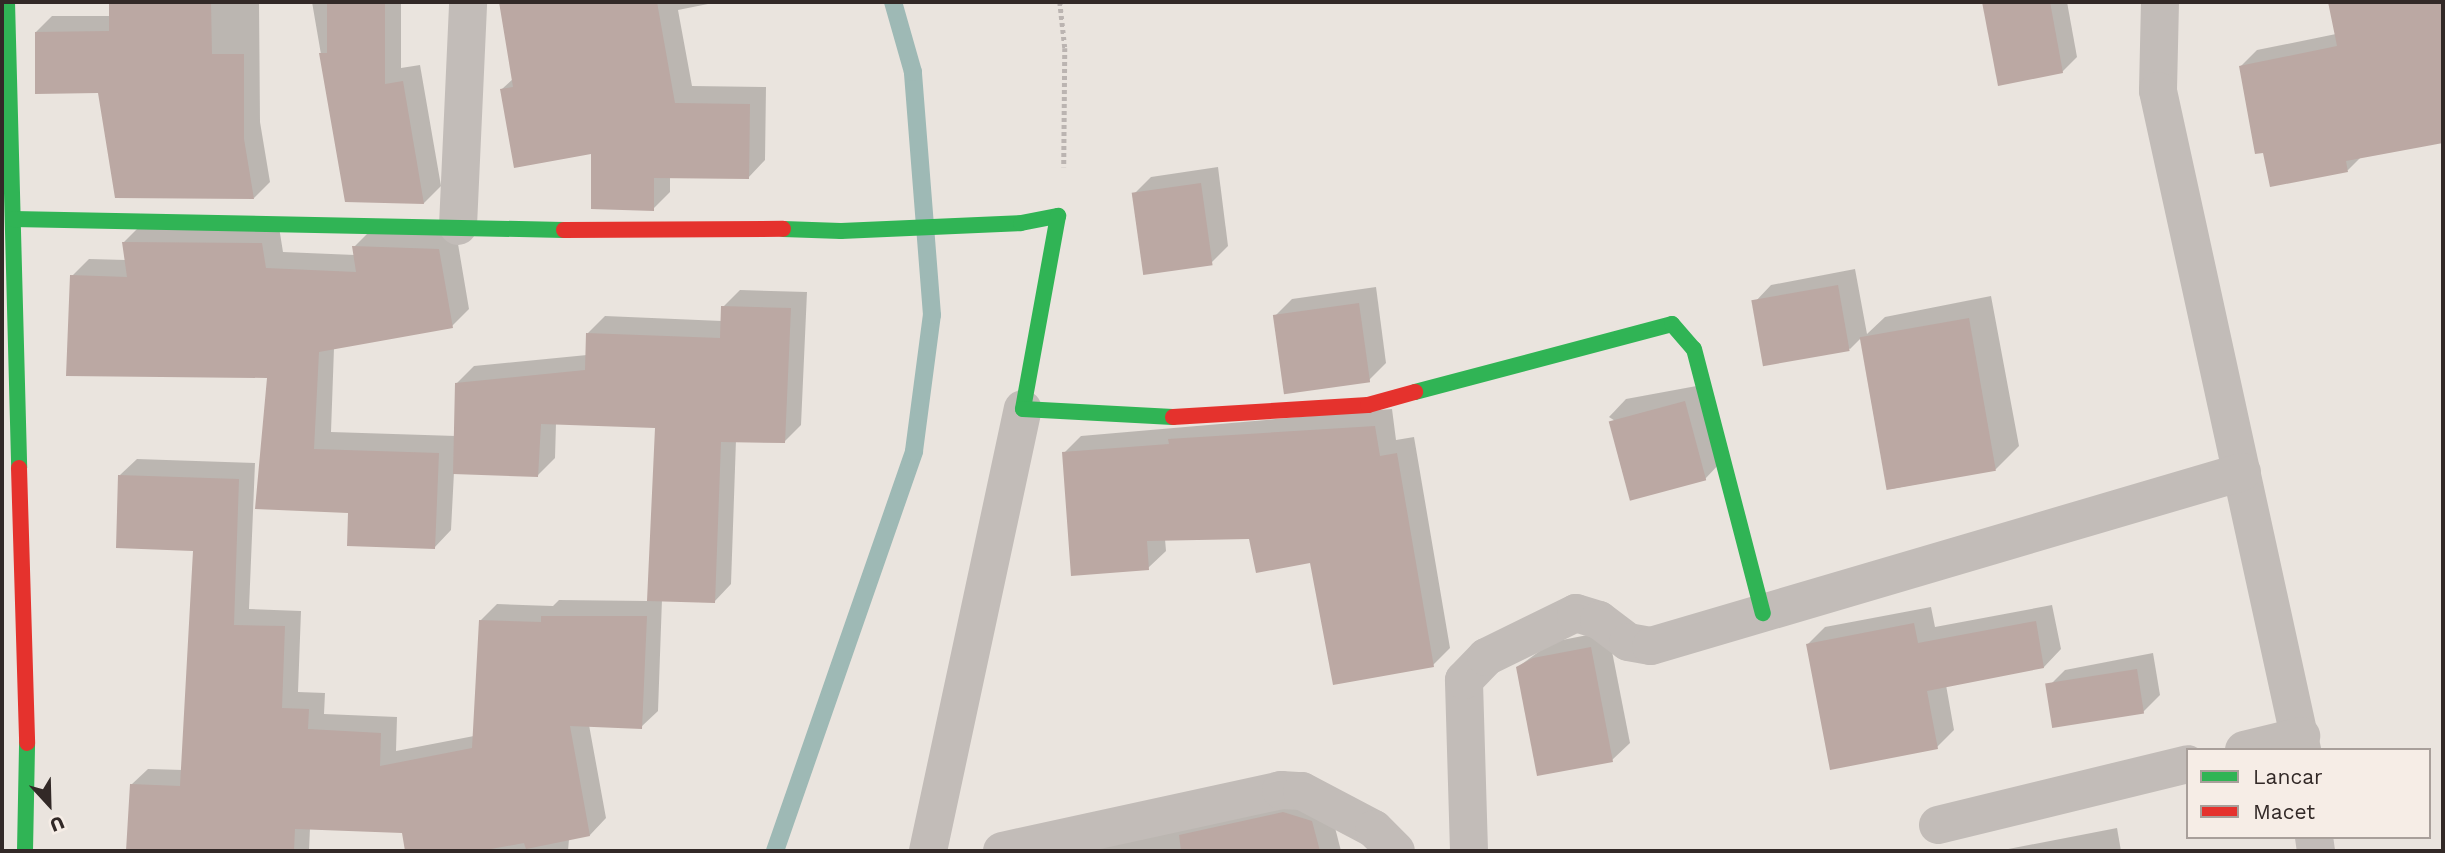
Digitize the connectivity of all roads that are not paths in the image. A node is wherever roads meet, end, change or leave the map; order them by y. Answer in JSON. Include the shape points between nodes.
{"nodes":[{"id":1,"x":7,"y":2,"type":"edge"},
{"id":2,"x":468,"y":2,"type":"edge"},
{"id":3,"x":2160,"y":2,"type":"edge"},
{"id":4,"x":13,"y":219,"type":"junction"},
{"id":5,"x":458,"y":226,"type":"junction"},
{"id":6,"x":1023,"y":409,"type":"junction"},
{"id":7,"x":2242,"y":472,"type":"junction"},
{"id":8,"x":1763,"y":613,"type":"junction"},
{"id":9,"x":2301,"y":743,"type":"edge"},
{"id":10,"x":2260,"y":748,"type":"edge"},
{"id":11,"x":2186,"y":764,"type":"edge"},
{"id":12,"x":1938,"y":825,"type":"dead end"},
{"id":13,"x":25,"y":851,"type":"edge"},
{"id":14,"x":928,"y":851,"type":"edge"},
{"id":15,"x":1002,"y":851,"type":"edge"},
{"id":16,"x":1396,"y":851,"type":"edge"},
{"id":17,"x":1469,"y":851,"type":"edge"}],
"edges":[{"from":1,"to":4,"type":"street"},
{"from":2,"to":5,"type":"street"},
{"from":3,"to":7,"type":"street","via":[[2158,91]]},
{"from":4,"to":5,"type":"street"},
{"from":4,"to":13,"type":"street","via":[[27,753]]},
{"from":5,"to":6,"type":"street","via":[[647,233],[1021,223],[1058,216]]},
{"from":6,"to":8,"type":"street","via":[[1157,418],[1368,405],[1672,324],[1694,349]]},
{"from":6,"to":14,"type":"street"},
{"from":7,"to":8,"type":"street"},
{"from":7,"to":9,"type":"street"},
{"from":8,"to":17,"type":"street","via":[[1651,646],[1628,642],[1599,620],[1576,613],[1478,663],[1464,680]]},
{"from":9,"to":10,"type":"street"},
{"from":11,"to":12,"type":"street"},
{"from":15,"to":16,"type":"street","via":[[1281,790],[1302,791],[1374,828]]}]}
